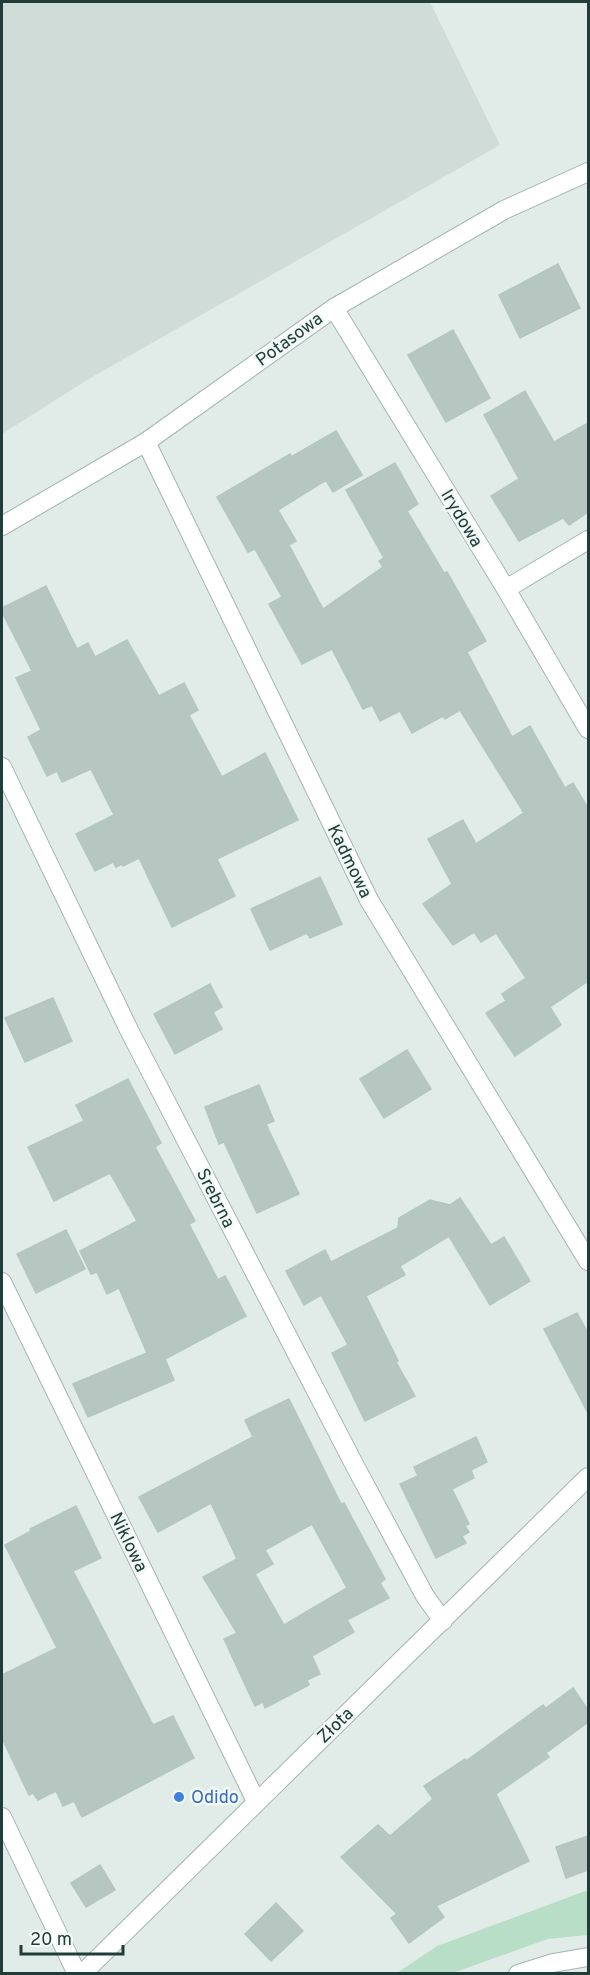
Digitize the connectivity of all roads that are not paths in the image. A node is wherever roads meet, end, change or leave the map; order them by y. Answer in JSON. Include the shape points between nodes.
{"nodes":[{"id":1,"x":588,"y":172,"type":"edge"},
{"id":2,"x":334,"y":308,"type":"junction"},
{"id":3,"x":146,"y":442,"type":"junction"},
{"id":4,"x":2,"y":526,"type":"edge"},
{"id":5,"x":588,"y":540,"type":"edge"},
{"id":6,"x":506,"y":589,"type":"junction"},
{"id":7,"x":588,"y":729,"type":"edge"},
{"id":8,"x":2,"y":767,"type":"edge"},
{"id":9,"x":588,"y":1261,"type":"edge"},
{"id":10,"x":2,"y":1282,"type":"edge"},
{"id":11,"x":588,"y":1477,"type":"edge"},
{"id":12,"x":443,"y":1621,"type":"junction"},
{"id":13,"x":256,"y":1801,"type":"junction"},
{"id":14,"x":2,"y":1817,"type":"edge"},
{"id":15,"x":588,"y":1958,"type":"edge"},
{"id":16,"x":77,"y":1974,"type":"edge"},
{"id":17,"x":82,"y":1974,"type":"edge"},
{"id":18,"x":518,"y":1974,"type":"edge"}],
"edges":[{"from":1,"to":2,"type":"street","name":"Potasowa","via":[[504,210]]},
{"from":2,"to":3,"type":"street","name":"Potasowa"},
{"from":2,"to":6,"type":"street","name":"Irydowa"},
{"from":3,"to":4,"type":"street","name":"Potasowa"},
{"from":3,"to":9,"type":"street","name":"Kadmowa","via":[[369,900]]},
{"from":5,"to":6,"type":"street"},
{"from":6,"to":7,"type":"street","name":"Irydowa"},
{"from":8,"to":12,"type":"street","name":"Srebrna","via":[[136,1043],[355,1466],[425,1596]]},
{"from":10,"to":13,"type":"street","name":"Niklowa"},
{"from":11,"to":12,"type":"street","name":"Złota"},
{"from":12,"to":13,"type":"street","name":"Złota"},
{"from":13,"to":17,"type":"street","name":"Złota"},
{"from":14,"to":16,"type":"street"},
{"from":15,"to":18,"type":"street"}]}
